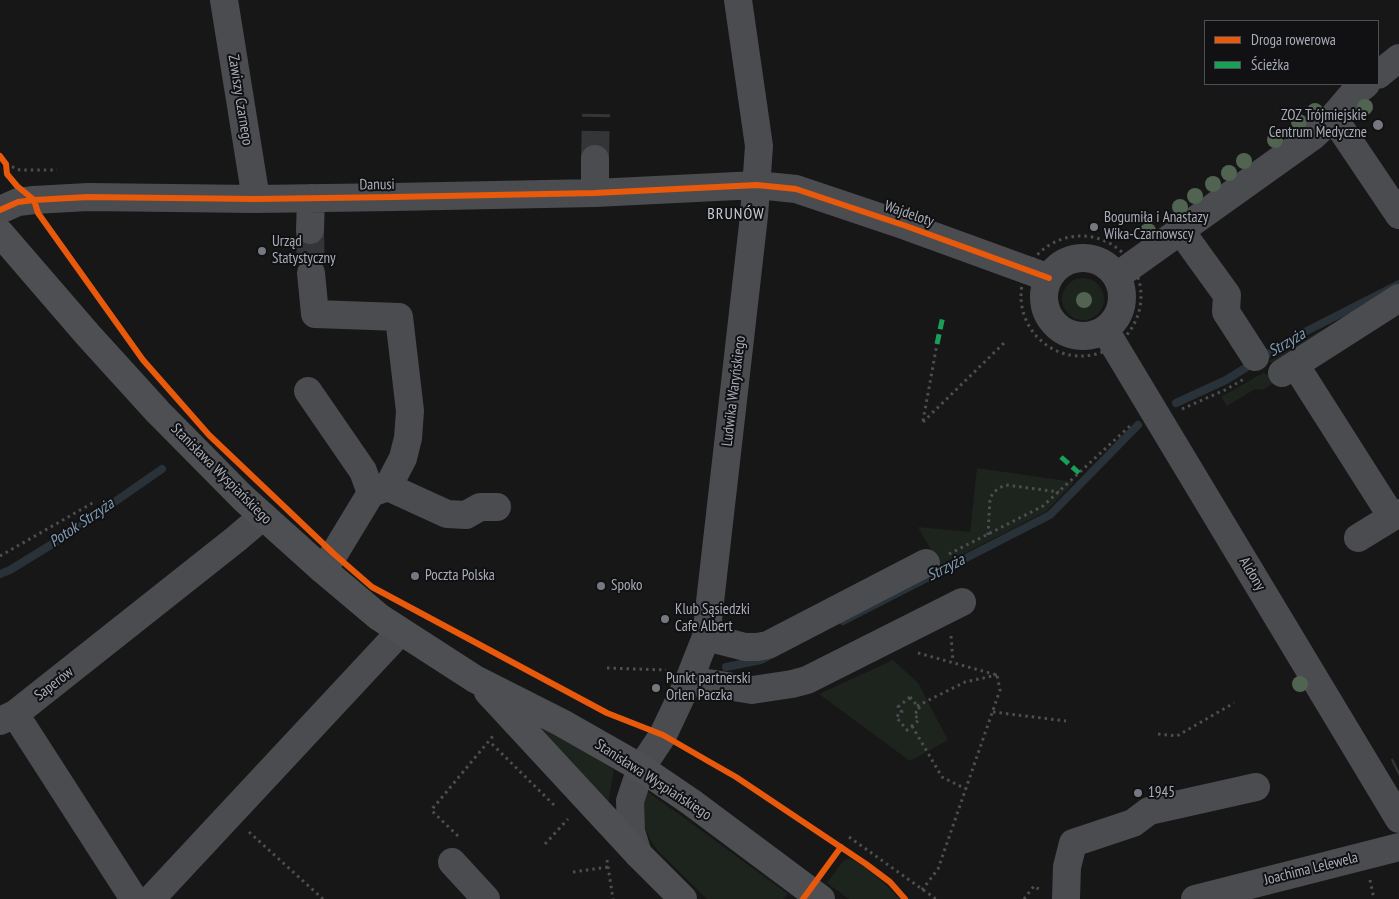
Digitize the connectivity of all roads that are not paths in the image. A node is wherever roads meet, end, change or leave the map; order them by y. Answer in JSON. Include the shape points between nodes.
{"nodes":[{"id":1,"x":224,"y":0,"type":"edge"},
{"id":2,"x":738,"y":0,"type":"edge"},
{"id":3,"x":1399,"y":58,"type":"edge"},
{"id":4,"x":1379,"y":74,"type":"edge"},
{"id":5,"x":1365,"y":85,"type":"edge"},
{"id":6,"x":1333,"y":117,"type":"junction"},
{"id":7,"x":595,"y":159,"type":"tunnel mouth"},
{"id":8,"x":757,"y":185,"type":"junction"},
{"id":9,"x":595,"y":193,"type":"junction"},
{"id":10,"x":311,"y":198,"type":"junction"},
{"id":11,"x":256,"y":199,"type":"junction"},
{"id":12,"x":0,"y":210,"type":"edge"},
{"id":13,"x":1399,"y":215,"type":"edge"},
{"id":14,"x":310,"y":230,"type":"tunnel mouth"},
{"id":15,"x":1180,"y":230,"type":"junction"},
{"id":16,"x":0,"y":233,"type":"edge"},
{"id":17,"x":1124,"y":271,"type":"junction"},
{"id":18,"x":311,"y":273,"type":"tunnel mouth"},
{"id":19,"x":1039,"y":274,"type":"junction"},
{"id":20,"x":1399,"y":298,"type":"edge"},
{"id":21,"x":1109,"y":337,"type":"junction"},
{"id":22,"x":1255,"y":357,"type":"dead end"},
{"id":23,"x":308,"y":391,"type":"dead end"},
{"id":24,"x":380,"y":490,"type":"junction"},
{"id":25,"x":496,"y":507,"type":"dead end"},
{"id":26,"x":1395,"y":515,"type":"edge"},
{"id":27,"x":263,"y":516,"type":"junction"},
{"id":28,"x":1358,"y":538,"type":"dead end"},
{"id":29,"x":926,"y":564,"type":"road end"},
{"id":30,"x":322,"y":569,"type":"junction"},
{"id":31,"x":962,"y":602,"type":"dead end"},
{"id":32,"x":400,"y":632,"type":"junction"},
{"id":33,"x":706,"y":637,"type":"junction"},
{"id":34,"x":678,"y":675,"type":"junction"},
{"id":35,"x":475,"y":678,"type":"junction"},
{"id":36,"x":8,"y":718,"type":"edge"},
{"id":37,"x":641,"y":768,"type":"junction"},
{"id":38,"x":1256,"y":787,"type":"dead end"},
{"id":39,"x":1399,"y":819,"type":"edge"},
{"id":40,"x":1399,"y":847,"type":"edge"},
{"id":41,"x":638,"y":854,"type":"junction"},
{"id":42,"x":452,"y":862,"type":"dead end"},
{"id":43,"x":134,"y":899,"type":"edge"},
{"id":44,"x":151,"y":899,"type":"edge"},
{"id":45,"x":486,"y":899,"type":"edge"},
{"id":46,"x":683,"y":899,"type":"edge"},
{"id":47,"x":821,"y":899,"type":"edge"},
{"id":48,"x":1066,"y":899,"type":"edge"},
{"id":49,"x":1195,"y":899,"type":"edge"}],
"edges":[{"from":1,"to":11,"type":"street","name":"Zawiszy Czarnego"},
{"from":2,"to":8,"type":"street","name":"Ludwika Waryńskiego","via":[[759,146]]},
{"from":3,"to":4,"type":"street"},
{"from":5,"to":6,"type":"street"},
{"from":6,"to":13,"type":"street"},
{"from":6,"to":15,"type":"street","via":[[1313,136]]},
{"from":7,"to":9,"type":"street"},
{"from":8,"to":9,"type":"street","name":"Danusi"},
{"from":8,"to":19,"type":"street","name":"Wajdeloty","via":[[796,190]]},
{"from":8,"to":33,"type":"street","name":"Ludwika Waryńskiego"},
{"from":9,"to":10,"type":"street","name":"Danusi"},
{"from":10,"to":11,"type":"street","name":"Danusi"},
{"from":10,"to":14,"type":"street"},
{"from":11,"to":12,"type":"street","name":"Danusi","via":[[88,197],[18,202]]},
{"from":15,"to":17,"type":"street"},
{"from":15,"to":22,"type":"street","via":[[1227,295],[1226,312]]},
{"from":16,"to":27,"type":"main road","name":"Stanisława Wyspiańskiego","via":[[158,412]]},
{"from":17,"to":19,"type":"street","via":[[1091,258],[1074,258]]},
{"from":17,"to":21,"type":"street","via":[[1123,299]]},
{"from":18,"to":24,"type":"street","via":[[315,314],[400,317],[410,411],[408,438],[403,458]]},
{"from":19,"to":21,"type":"street","via":[[1045,306],[1062,330],[1076,335]]},
{"from":20,"to":26,"type":"street","via":[[1289,370]]},
{"from":21,"to":39,"type":"street","name":"Aldony","via":[[1387,778]]},
{"from":23,"to":24,"type":"street","via":[[363,472]]},
{"from":24,"to":25,"type":"street","via":[[447,514],[466,515],[480,507]]},
{"from":24,"to":30,"type":"street"},
{"from":26,"to":28,"type":"street"},
{"from":27,"to":30,"type":"main road","name":"Stanisława Wyspiańskiego"},
{"from":27,"to":36,"type":"street","name":"Saperów"},
{"from":29,"to":33,"type":"street","via":[[768,645],[745,647]]},
{"from":30,"to":32,"type":"main road","name":"Stanisława Wyspiańskiego"},
{"from":31,"to":34,"type":"street","via":[[815,676],[792,684],[752,690]]},
{"from":32,"to":35,"type":"main road","name":"Stanisława Wyspiańskiego"},
{"from":32,"to":44,"type":"street"},
{"from":33,"to":34,"type":"street","name":"Ludwika Waryńskiego"},
{"from":34,"to":37,"type":"street","name":"Ludwika Waryńskiego","via":[[663,735]]},
{"from":35,"to":37,"type":"main road","name":"Stanisława Wyspiańskiego"},
{"from":35,"to":41,"type":"main road","name":"Stanisława Wyspiańskiego"},
{"from":36,"to":43,"type":"street","name":"Saperów"},
{"from":37,"to":41,"type":"street","name":"Ludwika Waryńskiego","via":[[630,801],[631,831]]},
{"from":37,"to":47,"type":"main road","name":"Stanisława Wyspiańskiego"},
{"from":38,"to":48,"type":"street","via":[[1149,811],[1133,823],[1073,843],[1067,867]]},
{"from":40,"to":49,"type":"street","name":"Joachima Lelewela"},
{"from":41,"to":46,"type":"main road","name":"Stanisława Wyspiańskiego"},
{"from":42,"to":45,"type":"street"}]}
